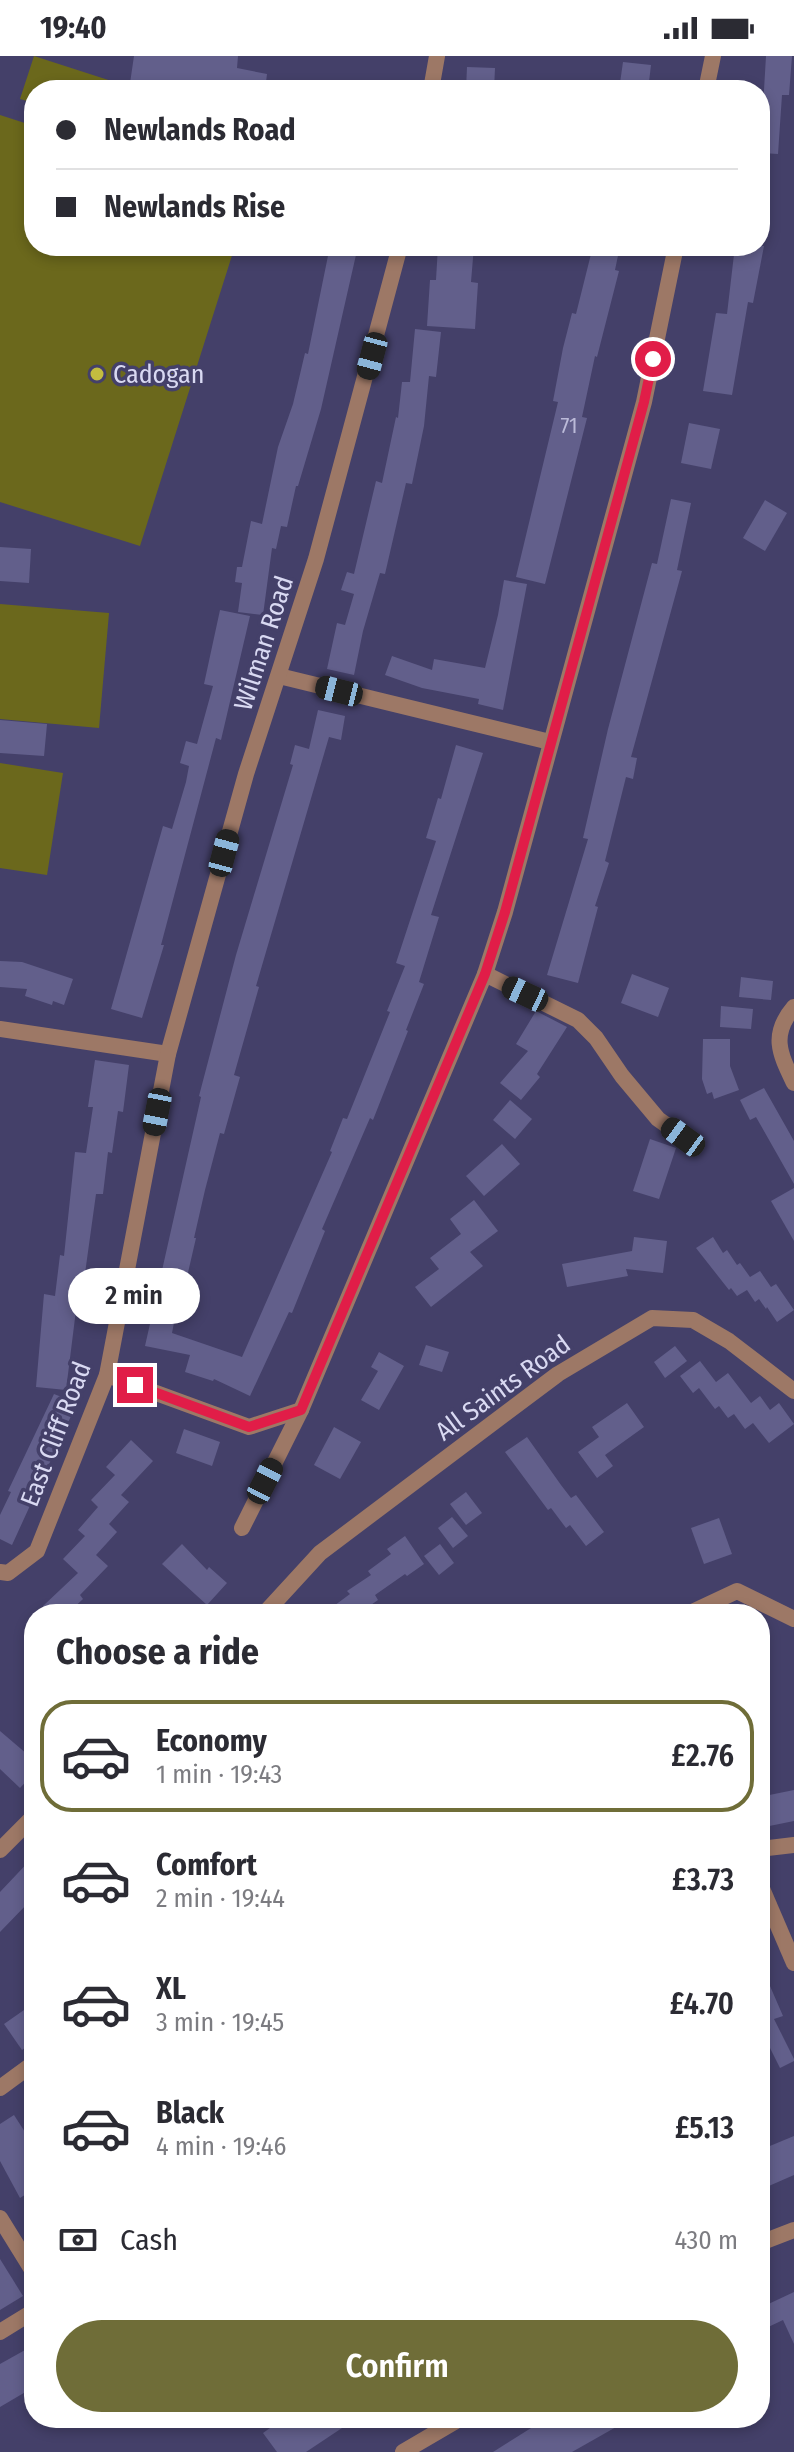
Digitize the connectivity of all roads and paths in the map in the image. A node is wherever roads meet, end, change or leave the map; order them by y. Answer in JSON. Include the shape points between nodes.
{"nodes":[{"id":1,"x":437,"y":56,"type":"edge"},
{"id":2,"x":713,"y":56,"type":"edge"},
{"id":3,"x":433,"y":80,"type":"edge"},
{"id":4,"x":708,"y":80,"type":"edge"},
{"id":5,"x":397,"y":256,"type":"edge"},
{"id":6,"x":674,"y":256,"type":"edge"},
{"id":7,"x":279,"y":676,"type":"junction"},
{"id":8,"x":550,"y":742,"type":"junction"},
{"id":9,"x":485,"y":974,"type":"junction"},
{"id":10,"x":794,"y":1007,"type":"edge"},
{"id":11,"x":0,"y":1029,"type":"edge"},
{"id":12,"x":168,"y":1054,"type":"junction"},
{"id":13,"x":794,"y":1083,"type":"edge"},
{"id":14,"x":692,"y":1143,"type":"dead end"},
{"id":15,"x":107,"y":1375,"type":"junction"},
{"id":16,"x":794,"y":1391,"type":"edge"},
{"id":17,"x":301,"y":1410,"type":"junction"},
{"id":18,"x":242,"y":1528,"type":"dead end"},
{"id":19,"x":0,"y":1572,"type":"edge"},
{"id":20,"x":273,"y":1604,"type":"edge"},
{"id":21,"x":709,"y":1604,"type":"edge"},
{"id":22,"x":763,"y":1604,"type":"edge"},
{"id":23,"x":770,"y":1607,"type":"edge"},
{"id":24,"x":794,"y":1619,"type":"edge"},
{"id":25,"x":24,"y":1826,"type":"edge"},
{"id":26,"x":794,"y":1845,"type":"edge"},
{"id":27,"x":770,"y":1848,"type":"edge"},
{"id":28,"x":0,"y":1850,"type":"edge"},
{"id":29,"x":770,"y":1907,"type":"edge"},
{"id":30,"x":794,"y":1963,"type":"edge"},
{"id":31,"x":24,"y":2070,"type":"edge"},
{"id":32,"x":0,"y":2088,"type":"edge"},
{"id":33,"x":0,"y":2218,"type":"edge"},
{"id":34,"x":794,"y":2230,"type":"edge"},
{"id":35,"x":770,"y":2239,"type":"edge"},
{"id":36,"x":24,"y":2257,"type":"edge"},
{"id":37,"x":24,"y":2317,"type":"edge"},
{"id":38,"x":0,"y":2332,"type":"edge"},
{"id":39,"x":444,"y":2428,"type":"edge"},
{"id":40,"x":403,"y":2452,"type":"edge"}],
"edges":[{"from":1,"to":3,"type":"street"},
{"from":2,"to":4,"type":"street"},
{"from":5,"to":7,"type":"street","name":"Wilman Road"},
{"from":6,"to":8,"type":"street","via":[[644,402]]},
{"from":7,"to":8,"type":"street"},
{"from":7,"to":12,"type":"street","name":"Wilman Road","via":[[246,774]]},
{"from":8,"to":9,"type":"street"},
{"from":9,"to":14,"type":"street","via":[[578,1020],[658,1119]]},
{"from":9,"to":17,"type":"street"},
{"from":10,"to":13,"type":"street","via":[[781,1030],[779,1051]]},
{"from":11,"to":12,"type":"street"},
{"from":12,"to":15,"type":"street","name":"East Cliff Road"},
{"from":15,"to":17,"type":"street","via":[[249,1427]]},
{"from":15,"to":19,"type":"street","name":"East Cliff Road","via":[[37,1551],[8,1573]]},
{"from":16,"to":20,"type":"street","name":"All Saints Road","via":[[693,1320],[652,1318],[558,1374],[320,1553]]},
{"from":17,"to":18,"type":"street"},
{"from":21,"to":22,"type":"street","via":[[737,1591]]},
{"from":23,"to":24,"type":"street"},
{"from":25,"to":28,"type":"street"},
{"from":26,"to":27,"type":"street"},
{"from":29,"to":30,"type":"street"},
{"from":31,"to":32,"type":"street"},
{"from":33,"to":36,"type":"street"},
{"from":34,"to":35,"type":"street"},
{"from":37,"to":38,"type":"street"},
{"from":39,"to":40,"type":"street"}]}
